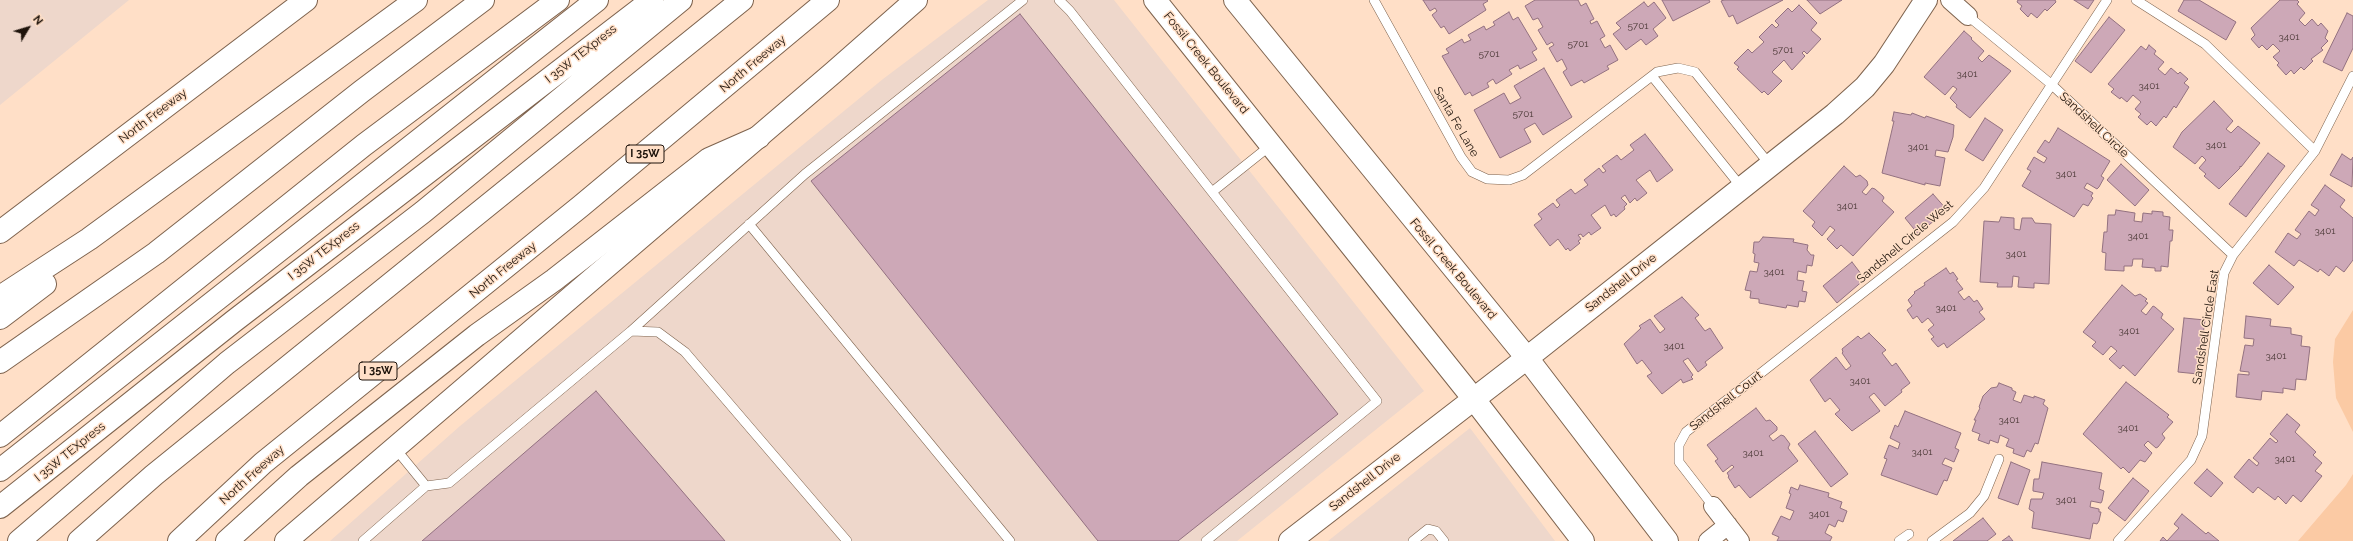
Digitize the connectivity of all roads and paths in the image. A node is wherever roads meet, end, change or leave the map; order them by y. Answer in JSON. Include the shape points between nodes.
{"nodes":[{"id":1,"x":306,"y":0,"type":"edge"},
{"id":2,"x":416,"y":0,"type":"edge"},
{"id":3,"x":483,"y":0,"type":"edge"},
{"id":4,"x":558,"y":0,"type":"edge"},
{"id":5,"x":597,"y":0,"type":"edge"},
{"id":6,"x":652,"y":0,"type":"edge"},
{"id":7,"x":681,"y":0,"type":"edge"},
{"id":8,"x":742,"y":0,"type":"edge"},
{"id":9,"x":828,"y":0,"type":"edge"},
{"id":10,"x":916,"y":0,"type":"edge"},
{"id":11,"x":1023,"y":0,"type":"edge"},
{"id":12,"x":1059,"y":0,"type":"edge"},
{"id":13,"x":1155,"y":0,"type":"edge"},
{"id":14,"x":1235,"y":0,"type":"edge"},
{"id":15,"x":1374,"y":0,"type":"edge"},
{"id":16,"x":1926,"y":0,"type":"edge"},
{"id":17,"x":1950,"y":0,"type":"edge"},
{"id":18,"x":2107,"y":0,"type":"edge"},
{"id":19,"x":2136,"y":0,"type":"edge"},
{"id":20,"x":1968,"y":16,"type":"joint"},
{"id":21,"x":1652,"y":76,"type":"junction"},
{"id":22,"x":2353,"y":76,"type":"edge"},
{"id":23,"x":2051,"y":84,"type":"junction"},
{"id":24,"x":759,"y":137,"type":"junction"},
{"id":25,"x":1271,"y":145,"type":"junction"},
{"id":26,"x":2315,"y":151,"type":"junction"},
{"id":27,"x":1770,"y":165,"type":"junction"},
{"id":28,"x":1742,"y":188,"type":"junction"},
{"id":29,"x":1212,"y":192,"type":"junction"},
{"id":30,"x":749,"y":224,"type":"junction"},
{"id":31,"x":0,"y":232,"type":"edge"},
{"id":32,"x":92,"y":243,"type":"junction"},
{"id":33,"x":2233,"y":255,"type":"junction"},
{"id":34,"x":0,"y":297,"type":"edge"},
{"id":35,"x":0,"y":318,"type":"edge"},
{"id":36,"x":631,"y":331,"type":"junction"},
{"id":37,"x":1527,"y":358,"type":"junction"},
{"id":38,"x":0,"y":362,"type":"edge"},
{"id":39,"x":1776,"y":362,"type":"joint"},
{"id":40,"x":74,"y":378,"type":"junction"},
{"id":41,"x":1473,"y":398,"type":"junction"},
{"id":42,"x":0,"y":422,"type":"edge"},
{"id":43,"x":0,"y":436,"type":"edge"},
{"id":44,"x":395,"y":448,"type":"junction"},
{"id":45,"x":1998,"y":459,"type":"dead end"},
{"id":46,"x":0,"y":470,"type":"edge"},
{"id":47,"x":426,"y":486,"type":"junction"},
{"id":48,"x":1713,"y":506,"type":"joint"},
{"id":49,"x":0,"y":507,"type":"edge"},
{"id":50,"x":43,"y":520,"type":"junction"},
{"id":51,"x":1728,"y":526,"type":"junction"},
{"id":52,"x":1909,"y":534,"type":"dead end"},
{"id":53,"x":9,"y":541,"type":"edge"},
{"id":54,"x":19,"y":541,"type":"edge"},
{"id":55,"x":79,"y":541,"type":"edge"},
{"id":56,"x":179,"y":541,"type":"edge"},
{"id":57,"x":227,"y":541,"type":"edge"},
{"id":58,"x":286,"y":541,"type":"edge"},
{"id":59,"x":363,"y":541,"type":"edge"},
{"id":60,"x":847,"y":541,"type":"edge"},
{"id":61,"x":1010,"y":541,"type":"edge"},
{"id":62,"x":1206,"y":541,"type":"edge"},
{"id":63,"x":1290,"y":541,"type":"edge"},
{"id":64,"x":1413,"y":541,"type":"edge"},
{"id":65,"x":1444,"y":541,"type":"edge"},
{"id":66,"x":1583,"y":541,"type":"edge"},
{"id":67,"x":1667,"y":541,"type":"edge"},
{"id":68,"x":1708,"y":541,"type":"edge"},
{"id":69,"x":1740,"y":541,"type":"edge"},
{"id":70,"x":1899,"y":541,"type":"edge"},
{"id":71,"x":1932,"y":541,"type":"edge"},
{"id":72,"x":2118,"y":541,"type":"edge"}],
"edges":[{"from":1,"to":31,"type":"main road","name":"North Freeway"},
{"from":2,"to":32,"type":"main road","via":[[142,201]]},
{"from":3,"to":38,"type":"main road","via":[[362,91],[156,253]]},
{"from":4,"to":40,"type":"main road","via":[[364,145]]},
{"from":5,"to":46,"type":"main road"},
{"from":6,"to":49,"type":"main road","name":"I 35W TEXpress","via":[[234,321]]},
{"from":7,"to":50,"type":"main road","via":[[423,212],[227,363]]},
{"from":8,"to":55,"type":"main road","via":[[154,475]]},
{"from":9,"to":56,"type":"main road","name":"North Freeway","number":"I 35W","via":[[581,206],[262,463]]},
{"from":10,"to":24,"type":"main road"},
{"from":11,"to":30,"type":"lane","via":[[805,174]]},
{"from":12,"to":29,"type":"lane"},
{"from":13,"to":25,"type":"main road","name":"Fossil Creek Boulevard"},
{"from":14,"to":37,"type":"main road","name":"Fossil Creek Boulevard"},
{"from":15,"to":21,"type":"lane","name":"Santa Fe Lane","via":[[1461,157],[1472,172],[1487,179],[1509,180],[1523,175]]},
{"from":16,"to":27,"type":"main road","name":"Sandshell Drive","via":[[1884,64],[1865,87]]},
{"from":17,"to":20,"type":"street","name":"Sandshell Circle"},
{"from":18,"to":23,"type":"lane","name":"Sandshell Circle West"},
{"from":19,"to":26,"type":"lane","via":[[2205,44]]},
{"from":20,"to":23,"type":"lane","name":"Sandshell Circle"},
{"from":21,"to":27,"type":"lane","name":"Santa Fe Lane","via":[[1657,72],[1678,68],[1695,72]]},
{"from":21,"to":28,"type":"lane"},
{"from":22,"to":26,"type":"lane","name":"Sandshell Circle East"},
{"from":23,"to":33,"type":"lane","name":"Sandshell Circle"},
{"from":23,"to":39,"type":"lane","name":"Sandshell Circle West","via":[[1984,188],[1952,222]]},
{"from":24,"to":44,"type":"main road"},
{"from":24,"to":57,"type":"main road","via":[[709,159],[299,476]]},
{"from":25,"to":29,"type":"lane"},
{"from":25,"to":41,"type":"main road","name":"Fossil Creek Boulevard"},
{"from":26,"to":33,"type":"lane","name":"Sandshell Circle East"},
{"from":27,"to":28,"type":"main road","name":"Sandshell Drive"},
{"from":28,"to":37,"type":"main road","name":"Sandshell Drive"},
{"from":29,"to":62,"type":"lane","via":[[1377,401]]},
{"from":30,"to":36,"type":"lane"},
{"from":30,"to":61,"type":"lane"},
{"from":32,"to":34,"type":"main road"},
{"from":32,"to":35,"type":"main road"},
{"from":33,"to":72,"type":"lane","name":"Sandshell Circle East","via":[[2224,273],[2202,436],[2191,460]]},
{"from":36,"to":47,"type":"lane","via":[[449,483]]},
{"from":36,"to":60,"type":"lane","via":[[658,332],[685,352]]},
{"from":37,"to":41,"type":"main road","name":"Sandshell Drive"},
{"from":37,"to":67,"type":"main road","name":"Fossil Creek Boulevard"},
{"from":39,"to":48,"type":"lane","name":"Sandshell Court","via":[[1686,432],[1679,445],[1679,462]]},
{"from":40,"to":42,"type":"main road"},
{"from":40,"to":43,"type":"main road"},
{"from":41,"to":63,"type":"main road","name":"Sandshell Drive"},
{"from":41,"to":66,"type":"main road","name":"Fossil Creek Boulevard"},
{"from":44,"to":47,"type":"lane"},
{"from":44,"to":58,"type":"main road"},
{"from":45,"to":71,"type":"lane","via":[[1984,496],[1970,513]]},
{"from":47,"to":59,"type":"lane"},
{"from":48,"to":51,"type":"street","name":"Sandshell Court"},
{"from":50,"to":53,"type":"main road"},
{"from":50,"to":54,"type":"main road"},
{"from":51,"to":68,"type":"street"},
{"from":51,"to":69,"type":"street","name":"Sandshell Court"},
{"from":52,"to":70,"type":"lane"},
{"from":64,"to":65,"type":"lane","via":[[1428,529],[1436,531]]}]}
